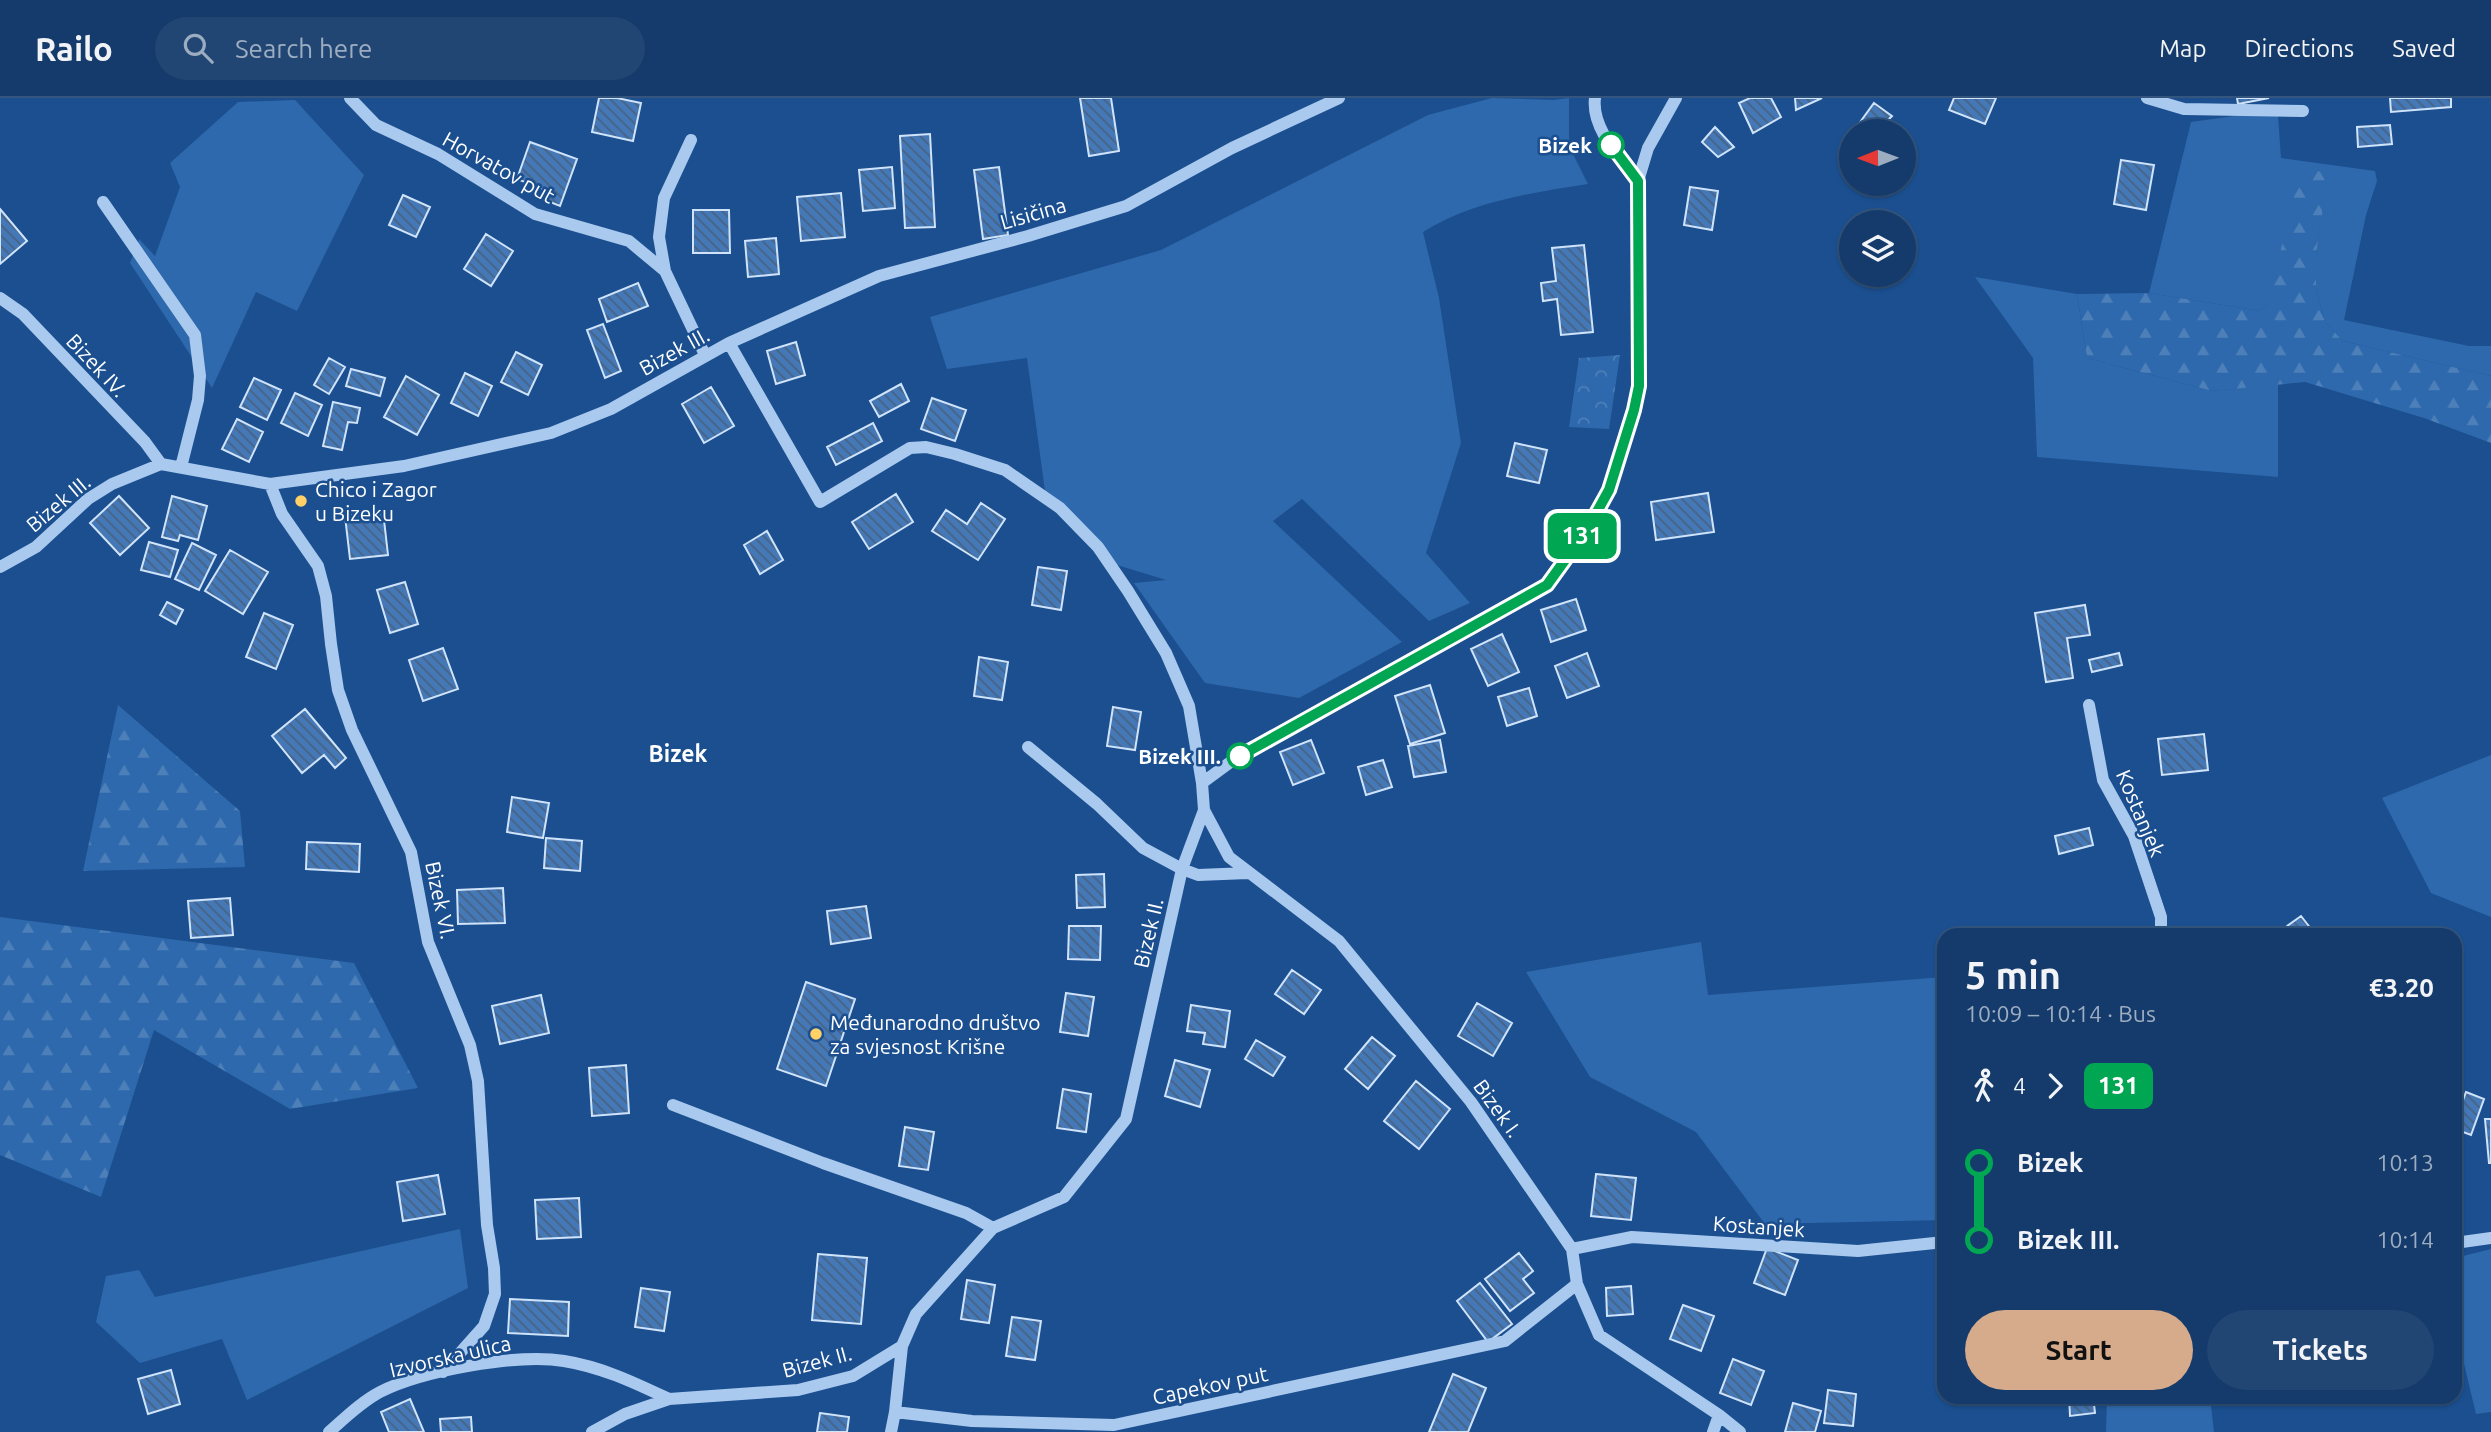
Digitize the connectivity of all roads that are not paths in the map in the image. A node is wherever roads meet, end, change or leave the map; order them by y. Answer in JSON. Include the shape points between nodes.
{"nodes":[{"id":1,"x":351,"y":98,"type":"edge"},
{"id":2,"x":1339,"y":98,"type":"edge"},
{"id":3,"x":1595,"y":98,"type":"edge"},
{"id":4,"x":1676,"y":98,"type":"edge"},
{"id":5,"x":2147,"y":98,"type":"edge"},
{"id":6,"x":2303,"y":111,"type":"dead end"},
{"id":7,"x":691,"y":140,"type":"dead end"},
{"id":8,"x":1638,"y":181,"type":"junction"},
{"id":9,"x":103,"y":202,"type":"dead end"},
{"id":10,"x":665,"y":271,"type":"junction"},
{"id":11,"x":0,"y":298,"type":"edge"},
{"id":12,"x":729,"y":343,"type":"junction"},
{"id":13,"x":705,"y":355,"type":"junction"},
{"id":14,"x":161,"y":464,"type":"junction"},
{"id":15,"x":181,"y":467,"type":"junction"},
{"id":16,"x":270,"y":484,"type":"junction"},
{"id":17,"x":0,"y":567,"type":"edge"},
{"id":18,"x":2089,"y":705,"type":"dead end"},
{"id":19,"x":1028,"y":747,"type":"dead end"},
{"id":20,"x":1202,"y":783,"type":"junction"},
{"id":21,"x":1204,"y":810,"type":"junction"},
{"id":22,"x":1182,"y":869,"type":"junction"},
{"id":23,"x":1248,"y":873,"type":"junction"},
{"id":24,"x":2161,"y":928,"type":"edge"},
{"id":25,"x":673,"y":1105,"type":"dead end"},
{"id":26,"x":993,"y":1228,"type":"junction"},
{"id":27,"x":2491,"y":1238,"type":"edge"},
{"id":28,"x":2462,"y":1242,"type":"edge"},
{"id":29,"x":1937,"y":1243,"type":"edge"},
{"id":30,"x":1572,"y":1249,"type":"junction"},
{"id":31,"x":1577,"y":1284,"type":"junction"},
{"id":32,"x":902,"y":1346,"type":"junction"},
{"id":33,"x":443,"y":1372,"type":"junction"},
{"id":34,"x":669,"y":1399,"type":"junction"},
{"id":35,"x":895,"y":1412,"type":"junction"},
{"id":36,"x":1719,"y":1415,"type":"junction"},
{"id":37,"x":329,"y":1432,"type":"edge"},
{"id":38,"x":592,"y":1432,"type":"edge"},
{"id":39,"x":891,"y":1432,"type":"edge"},
{"id":40,"x":1713,"y":1432,"type":"edge"},
{"id":41,"x":1740,"y":1432,"type":"edge"}],
"edges":[{"from":1,"to":10,"type":"street","name":"Horvatov put","via":[[376,125],[438,153],[535,214],[629,241]]},
{"from":2,"to":12,"type":"street","name":"Lisičina","via":[[1232,148],[1126,206],[879,276]]},
{"from":3,"to":8,"type":"street","via":[[1598,122]]},
{"from":4,"to":8,"type":"street","via":[[1648,148]]},
{"from":5,"to":6,"type":"street","via":[[2184,108]]},
{"from":7,"to":10,"type":"street","via":[[664,198],[659,237]]},
{"from":8,"to":20,"type":"street","via":[[1639,386],[1634,410],[1609,490],[1547,585],[1236,758]]},
{"from":9,"to":15,"type":"street","via":[[195,335],[198,400]]},
{"from":10,"to":13,"type":"street","name":"Horvatov put"},
{"from":11,"to":14,"type":"street","name":"Bizek IV.","via":[[23,314]]},
{"from":12,"to":13,"type":"street","name":"Bizek III."},
{"from":12,"to":20,"type":"street","name":"Bizek III.","via":[[820,502],[910,448],[926,447],[1005,470],[1060,508],[1098,547],[1166,653],[1189,706]]},
{"from":13,"to":16,"type":"street","name":"Bizek III.","via":[[611,409],[551,433],[404,466]]},
{"from":14,"to":15,"type":"street","name":"Bizek III."},
{"from":14,"to":17,"type":"street","name":"Bizek III.","via":[[96,494],[36,547]]},
{"from":15,"to":16,"type":"street","name":"Bizek III."},
{"from":16,"to":33,"type":"street","name":"Bizek VI.","via":[[282,514],[318,566],[338,690],[352,730],[411,852],[428,942],[470,1045],[478,1081],[495,1294],[484,1326]]},
{"from":18,"to":24,"type":"street","name":"Kostanjek","via":[[2103,780],[2134,835]]},
{"from":19,"to":22,"type":"street","via":[[1143,848]]},
{"from":20,"to":21,"type":"street","name":"Bizek II."},
{"from":21,"to":22,"type":"street","name":"Bizek II."},
{"from":21,"to":23,"type":"street","name":"Bizek I.","via":[[1229,858]]},
{"from":22,"to":23,"type":"street","via":[[1198,875]]},
{"from":22,"to":26,"type":"street","name":"Bizek II.","via":[[1126,1119],[1064,1197]]},
{"from":23,"to":30,"type":"street","name":"Bizek I.","via":[[1339,942],[1471,1102]]},
{"from":25,"to":26,"type":"street","via":[[966,1213]]},
{"from":26,"to":32,"type":"street","name":"Bizek II.","via":[[916,1314]]},
{"from":27,"to":28,"type":"street"},
{"from":29,"to":30,"type":"street","name":"Kostanjek","via":[[1858,1251],[1632,1237]]},
{"from":30,"to":31,"type":"street","name":"Bizek I."},
{"from":31,"to":35,"type":"street","name":"Capekov put","via":[[1505,1340],[1114,1425],[972,1422]]},
{"from":31,"to":36,"type":"street","name":"Bizek I.","via":[[1599,1335]]},
{"from":32,"to":34,"type":"street","name":"Bizek II.","via":[[853,1376],[798,1390]]},
{"from":32,"to":35,"type":"street"},
{"from":33,"to":34,"type":"street","name":"Izvorska ulica","via":[[529,1358],[563,1361],[622,1376]]},
{"from":33,"to":37,"type":"street","name":"Izvorska ulica","via":[[378,1393]]},
{"from":34,"to":38,"type":"street","name":"Bizek II.","via":[[625,1414]]},
{"from":35,"to":39,"type":"street"},
{"from":36,"to":40,"type":"street"},
{"from":36,"to":41,"type":"street","name":"Bizek I."}]}
